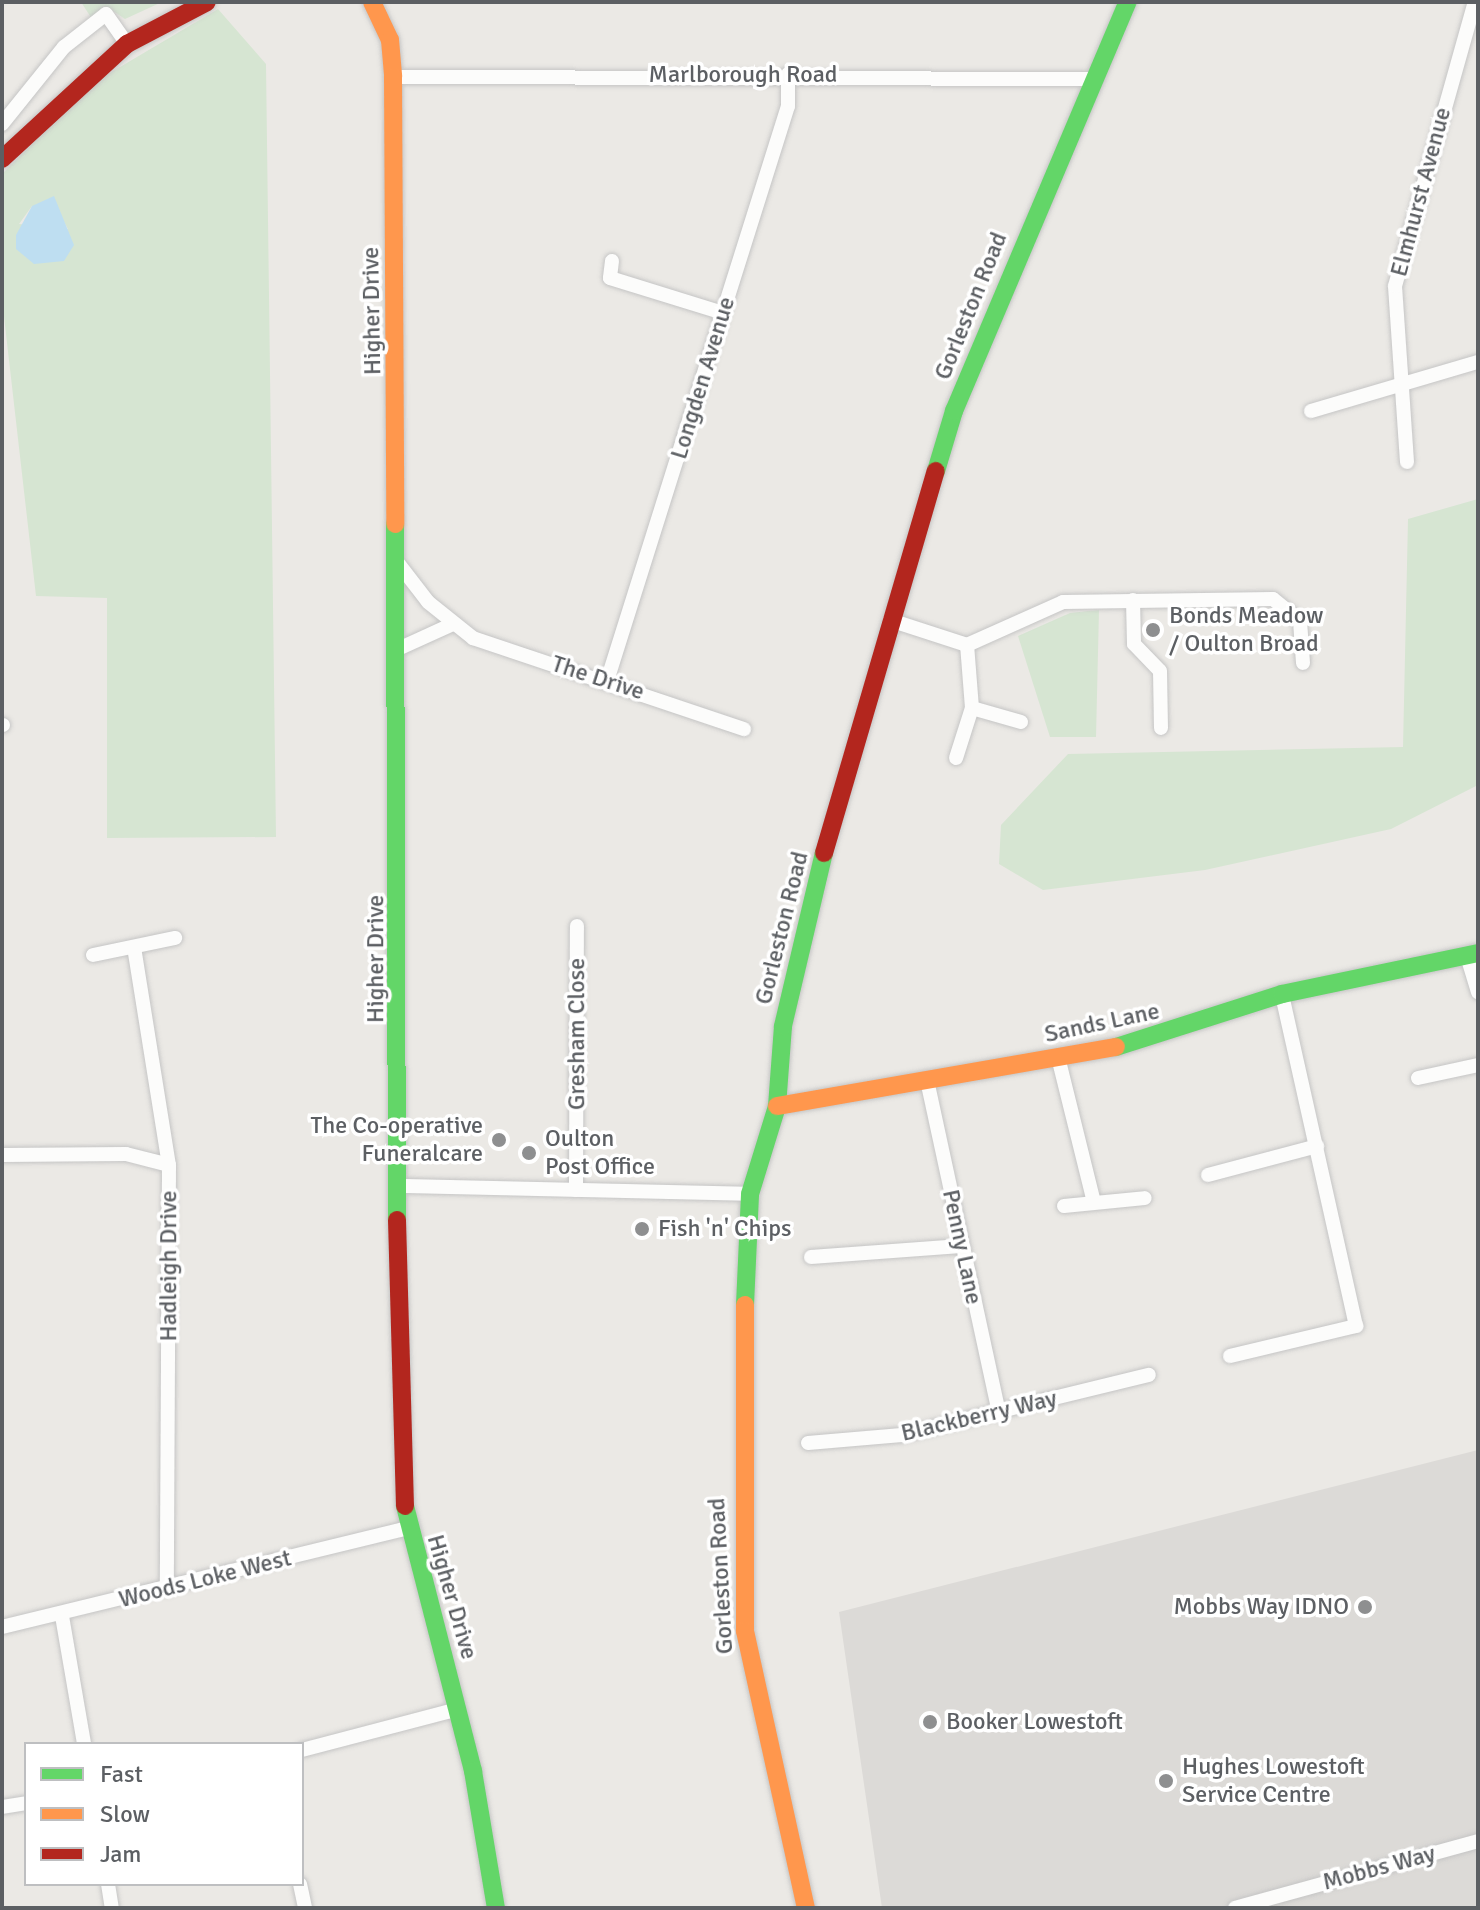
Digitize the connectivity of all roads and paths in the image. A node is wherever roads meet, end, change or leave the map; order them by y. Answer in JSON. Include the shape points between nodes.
{"nodes":[{"id":1,"x":207,"y":2,"type":"edge"},
{"id":2,"x":372,"y":2,"type":"edge"},
{"id":3,"x":1128,"y":2,"type":"edge"},
{"id":4,"x":1475,"y":2,"type":"edge"},
{"id":5,"x":127,"y":44,"type":"junction"},
{"id":6,"x":788,"y":74,"type":"junction"},
{"id":7,"x":393,"y":77,"type":"junction"},
{"id":8,"x":1092,"y":79,"type":"junction"},
{"id":9,"x":2,"y":124,"type":"edge"},
{"id":10,"x":2,"y":159,"type":"edge"},
{"id":11,"x":612,"y":261,"type":"dead end"},
{"id":12,"x":723,"y":313,"type":"junction"},
{"id":13,"x":1478,"y":362,"type":"edge"},
{"id":14,"x":1404,"y":385,"type":"junction"},
{"id":15,"x":1311,"y":411,"type":"dead end"},
{"id":16,"x":1407,"y":462,"type":"dead end"},
{"id":17,"x":398,"y":563,"type":"junction"},
{"id":18,"x":1133,"y":600,"type":"junction"},
{"id":19,"x":890,"y":620,"type":"junction"},
{"id":20,"x":453,"y":624,"type":"junction"},
{"id":21,"x":967,"y":645,"type":"junction"},
{"id":22,"x":398,"y":649,"type":"junction"},
{"id":23,"x":1303,"y":663,"type":"dead end"},
{"id":24,"x":607,"y":681,"type":"junction"},
{"id":25,"x":972,"y":708,"type":"junction"},
{"id":26,"x":1021,"y":722,"type":"dead end"},
{"id":27,"x":1161,"y":728,"type":"dead end"},
{"id":28,"x":744,"y":729,"type":"dead end"},
{"id":29,"x":956,"y":758,"type":"dead end"},
{"id":30,"x":577,"y":926,"type":"dead end"},
{"id":31,"x":175,"y":938,"type":"dead end"},
{"id":32,"x":134,"y":947,"type":"junction"},
{"id":33,"x":93,"y":955,"type":"dead end"},
{"id":34,"x":1472,"y":955,"type":"edge"},
{"id":35,"x":1478,"y":992,"type":"edge"},
{"id":36,"x":1282,"y":994,"type":"junction"},
{"id":37,"x":1058,"y":1057,"type":"junction"},
{"id":38,"x":1478,"y":1065,"type":"edge"},
{"id":39,"x":1418,"y":1078,"type":"dead end"},
{"id":40,"x":927,"y":1080,"type":"junction"},
{"id":41,"x":777,"y":1106,"type":"junction"},
{"id":42,"x":1317,"y":1146,"type":"junction"},
{"id":43,"x":2,"y":1155,"type":"edge"},
{"id":44,"x":169,"y":1165,"type":"junction"},
{"id":45,"x":1208,"y":1175,"type":"dead end"},
{"id":46,"x":402,"y":1186,"type":"junction"},
{"id":47,"x":576,"y":1190,"type":"junction"},
{"id":48,"x":750,"y":1194,"type":"junction"},
{"id":49,"x":1145,"y":1198,"type":"dead end"},
{"id":50,"x":1094,"y":1202,"type":"junction"},
{"id":51,"x":1064,"y":1206,"type":"dead end"},
{"id":52,"x":961,"y":1246,"type":"junction"},
{"id":53,"x":811,"y":1257,"type":"dead end"},
{"id":54,"x":1230,"y":1356,"type":"dead end"},
{"id":55,"x":1149,"y":1375,"type":"dead end"},
{"id":56,"x":999,"y":1414,"type":"junction"},
{"id":57,"x":808,"y":1443,"type":"dead end"},
{"id":58,"x":407,"y":1528,"type":"junction"},
{"id":59,"x":167,"y":1589,"type":"junction"},
{"id":60,"x":62,"y":1616,"type":"junction"},
{"id":61,"x":2,"y":1627,"type":"edge"},
{"id":62,"x":458,"y":1709,"type":"junction"},
{"id":63,"x":84,"y":1742,"type":"edge"},
{"id":64,"x":304,"y":1749,"type":"edge"},
{"id":65,"x":24,"y":1803,"type":"edge"},
{"id":66,"x":2,"y":1807,"type":"edge"},
{"id":67,"x":1478,"y":1841,"type":"edge"},
{"id":68,"x":108,"y":1886,"type":"edge"},
{"id":69,"x":300,"y":1886,"type":"edge"},
{"id":70,"x":112,"y":1908,"type":"edge"},
{"id":71,"x":305,"y":1908,"type":"edge"},
{"id":72,"x":496,"y":1908,"type":"edge"},
{"id":73,"x":806,"y":1908,"type":"edge"},
{"id":74,"x":1235,"y":1908,"type":"edge"}],
"edges":[{"from":1,"to":5,"type":"main road"},
{"from":2,"to":7,"type":"main road","name":"Higher Drive","via":[[390,40]]},
{"from":3,"to":8,"type":"main road","name":"Gorleston Road"},
{"from":4,"to":14,"type":"street","name":"Elmhurst Avenue","via":[[1395,286]]},
{"from":5,"to":9,"type":"street","via":[[106,14],[64,47]]},
{"from":5,"to":10,"type":"main road"},
{"from":6,"to":7,"type":"street","name":"Marlborough Road"},
{"from":6,"to":8,"type":"street","name":"Marlborough Road"},
{"from":6,"to":12,"type":"street","name":"Longden Avenue","via":[[788,106]]},
{"from":7,"to":17,"type":"main road","name":"Higher Drive"},
{"from":8,"to":19,"type":"main road","name":"Gorleston Road","via":[[954,411]]},
{"from":11,"to":12,"type":"street","via":[[610,278]]},
{"from":12,"to":24,"type":"street","name":"Longden Avenue"},
{"from":13,"to":14,"type":"street"},
{"from":14,"to":15,"type":"street"},
{"from":14,"to":16,"type":"street","name":"Elmhurst Avenue"},
{"from":17,"to":20,"type":"street","name":"The Drive"},
{"from":17,"to":22,"type":"main road","name":"Higher Drive"},
{"from":18,"to":21,"type":"street","via":[[1063,602]]},
{"from":18,"to":23,"type":"street","via":[[1273,599],[1300,621]]},
{"from":18,"to":27,"type":"street","via":[[1134,644],[1160,671]]},
{"from":19,"to":21,"type":"street"},
{"from":19,"to":41,"type":"main road","name":"Gorleston Road","via":[[794,972]]},
{"from":20,"to":22,"type":"street"},
{"from":20,"to":24,"type":"street","name":"The Drive","via":[[473,638]]},
{"from":21,"to":25,"type":"street"},
{"from":22,"to":46,"type":"main road","name":"Higher Drive"},
{"from":24,"to":28,"type":"street","name":"The Drive"},
{"from":25,"to":26,"type":"street"},
{"from":25,"to":29,"type":"street"},
{"from":30,"to":47,"type":"street","name":"Gresham Close"},
{"from":31,"to":32,"type":"street"},
{"from":32,"to":33,"type":"street"},
{"from":32,"to":44,"type":"street","name":"Hadleigh Drive"},
{"from":34,"to":35,"type":"street"},
{"from":34,"to":36,"type":"main road","name":"Sands Lane"},
{"from":36,"to":37,"type":"main road","name":"Sands Lane","via":[[1150,1041]]},
{"from":36,"to":42,"type":"street"},
{"from":37,"to":40,"type":"main road","name":"Sands Lane"},
{"from":37,"to":50,"type":"street"},
{"from":38,"to":39,"type":"street"},
{"from":40,"to":41,"type":"main road","name":"Sands Lane"},
{"from":40,"to":52,"type":"street","name":"Penny Lane"},
{"from":41,"to":48,"type":"main road","name":"Gorleston Road"},
{"from":42,"to":45,"type":"street"},
{"from":42,"to":54,"type":"street","via":[[1356,1326]]},
{"from":43,"to":44,"type":"street","via":[[126,1154]]},
{"from":44,"to":59,"type":"street","name":"Hadleigh Drive"},
{"from":46,"to":47,"type":"street"},
{"from":46,"to":58,"type":"main road","name":"Higher Drive","via":[[398,1418]]},
{"from":47,"to":48,"type":"street"},
{"from":48,"to":73,"type":"main road","name":"Gorleston Road","via":[[740,1441],[745,1631]]},
{"from":49,"to":50,"type":"street"},
{"from":50,"to":51,"type":"street"},
{"from":52,"to":53,"type":"street"},
{"from":52,"to":56,"type":"street","name":"Penny Lane"},
{"from":55,"to":56,"type":"street","name":"Blackberry Way"},
{"from":56,"to":57,"type":"street","name":"Blackberry Way","via":[[902,1435]]},
{"from":58,"to":59,"type":"street","name":"Woods Loke West"},
{"from":58,"to":62,"type":"main road","name":"Higher Drive"},
{"from":59,"to":60,"type":"street","name":"Woods Loke West"},
{"from":60,"to":61,"type":"street","name":"Woods Loke West"},
{"from":60,"to":63,"type":"street"},
{"from":62,"to":64,"type":"street"},
{"from":62,"to":72,"type":"main road","name":"Higher Drive"},
{"from":65,"to":66,"type":"street"},
{"from":67,"to":74,"type":"street","name":"Mobbs Way"},
{"from":68,"to":70,"type":"street"},
{"from":69,"to":71,"type":"street"}]}
